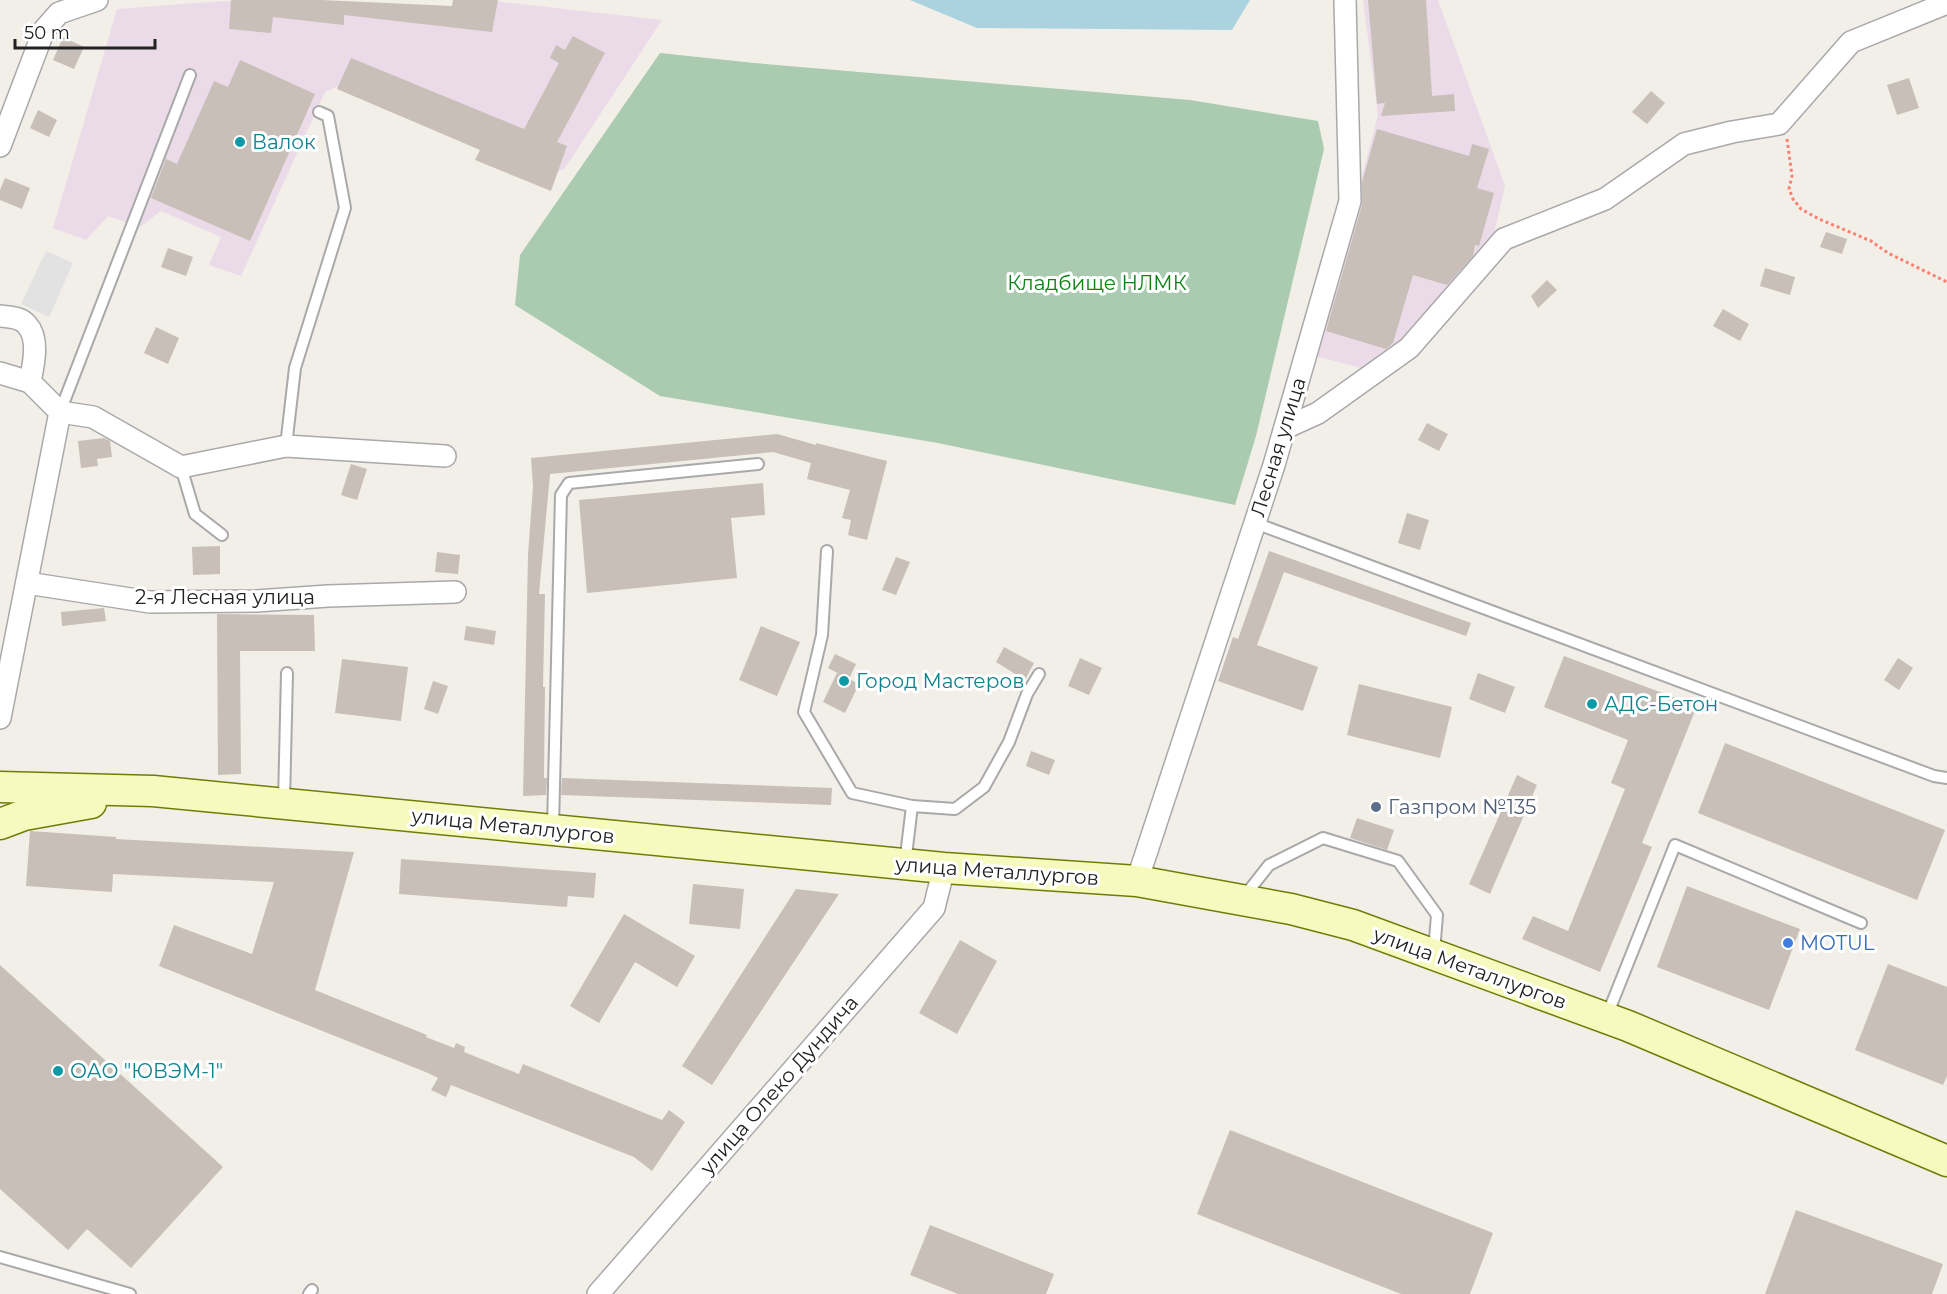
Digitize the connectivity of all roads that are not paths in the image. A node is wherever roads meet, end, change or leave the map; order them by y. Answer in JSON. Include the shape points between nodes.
{"nodes":[{"id":1,"x":97,"y":0,"type":"edge"},
{"id":2,"x":1345,"y":0,"type":"edge"},
{"id":3,"x":1947,"y":3,"type":"edge"},
{"id":4,"x":55,"y":8,"type":"edge"},
{"id":5,"x":190,"y":75,"type":"dead end"},
{"id":6,"x":320,"y":112,"type":"dead end"},
{"id":7,"x":0,"y":146,"type":"edge"},
{"id":8,"x":0,"y":316,"type":"edge"},
{"id":9,"x":0,"y":373,"type":"edge"},
{"id":10,"x":30,"y":382,"type":"junction"},
{"id":11,"x":60,"y":412,"type":"junction"},
{"id":12,"x":1285,"y":428,"type":"junction"},
{"id":13,"x":286,"y":446,"type":"junction"},
{"id":14,"x":445,"y":456,"type":"dead end"},
{"id":15,"x":758,"y":464,"type":"dead end"},
{"id":16,"x":181,"y":467,"type":"junction"},
{"id":17,"x":1255,"y":523,"type":"junction"},
{"id":18,"x":222,"y":535,"type":"dead end"},
{"id":19,"x":827,"y":551,"type":"dead end"},
{"id":20,"x":27,"y":583,"type":"junction"},
{"id":21,"x":455,"y":592,"type":"dead end"},
{"id":22,"x":287,"y":673,"type":"dead end"},
{"id":23,"x":1039,"y":674,"type":"dead end"},
{"id":24,"x":0,"y":717,"type":"edge"},
{"id":25,"x":1947,"y":778,"type":"edge"},
{"id":26,"x":0,"y":787,"type":"edge"},
{"id":27,"x":153,"y":791,"type":"junction"},
{"id":28,"x":284,"y":803,"type":"junction"},
{"id":29,"x":912,"y":806,"type":"junction"},
{"id":30,"x":0,"y":824,"type":"edge"},
{"id":31,"x":553,"y":830,"type":"junction"},
{"id":32,"x":905,"y":864,"type":"junction"},
{"id":33,"x":944,"y":868,"type":"junction"},
{"id":34,"x":1137,"y":881,"type":"junction"},
{"id":35,"x":1241,"y":900,"type":"junction"},
{"id":36,"x":1861,"y":922,"type":"dead end"},
{"id":37,"x":1434,"y":955,"type":"junction"},
{"id":38,"x":1606,"y":1018,"type":"junction"},
{"id":39,"x":1947,"y":1161,"type":"edge"},
{"id":40,"x":0,"y":1257,"type":"edge"},
{"id":41,"x":130,"y":1294,"type":"edge"},
{"id":42,"x":598,"y":1294,"type":"edge"}],
"edges":[{"from":1,"to":4,"type":"street"},
{"from":2,"to":12,"type":"street","name":"Лесная улица","via":[[1350,201]]},
{"from":3,"to":12,"type":"street","via":[[1851,42],[1779,124],[1684,144],[1605,199],[1504,239],[1408,348],[1318,413]]},
{"from":4,"to":7,"type":"street"},
{"from":5,"to":11,"type":"lane"},
{"from":6,"to":13,"type":"lane","via":[[328,116],[345,208],[295,368]]},
{"from":8,"to":10,"type":"street","via":[[27,323],[32,333],[34,364]]},
{"from":9,"to":10,"type":"street"},
{"from":10,"to":11,"type":"street"},
{"from":11,"to":16,"type":"street","via":[[93,417]]},
{"from":11,"to":20,"type":"street"},
{"from":12,"to":17,"type":"street","name":"Лесная улица"},
{"from":13,"to":14,"type":"street"},
{"from":13,"to":16,"type":"street"},
{"from":15,"to":31,"type":"lane","via":[[569,483],[561,495]]},
{"from":16,"to":18,"type":"lane","via":[[195,513]]},
{"from":17,"to":25,"type":"lane"},
{"from":17,"to":34,"type":"street","name":"Лесная улица"},
{"from":19,"to":29,"type":"lane","via":[[822,636],[804,712],[852,793]]},
{"from":20,"to":21,"type":"street","name":"2-я Лесная улица","via":[[150,602]]},
{"from":20,"to":24,"type":"street"},
{"from":22,"to":28,"type":"lane"},
{"from":23,"to":29,"type":"lane","via":[[984,787],[955,809]]},
{"from":26,"to":27,"type":"main road","name":"улица Металлургов"},
{"from":27,"to":28,"type":"main road","name":"улица Металлургов"},
{"from":27,"to":30,"type":"main road","via":[[24,815]]},
{"from":28,"to":31,"type":"main road","name":"улица Металлургов"},
{"from":29,"to":32,"type":"lane"},
{"from":31,"to":32,"type":"main road","name":"улица Металлургов"},
{"from":32,"to":33,"type":"main road","name":"улица Металлургов"},
{"from":33,"to":34,"type":"main road","name":"улица Металлургов"},
{"from":33,"to":42,"type":"street","name":"улица Олеко Дундича","via":[[934,908]]},
{"from":34,"to":35,"type":"main road","name":"улица Металлургов"},
{"from":35,"to":37,"type":"main road","name":"улица Металлургов","via":[[1353,925]]},
{"from":35,"to":37,"type":"lane","via":[[1269,865],[1323,838],[1398,861],[1437,915]]},
{"from":36,"to":38,"type":"lane","via":[[1675,845]]},
{"from":37,"to":38,"type":"main road","name":"улица Металлургов"},
{"from":38,"to":39,"type":"main road","name":"улица Металлургов"},
{"from":40,"to":41,"type":"lane"}]}
